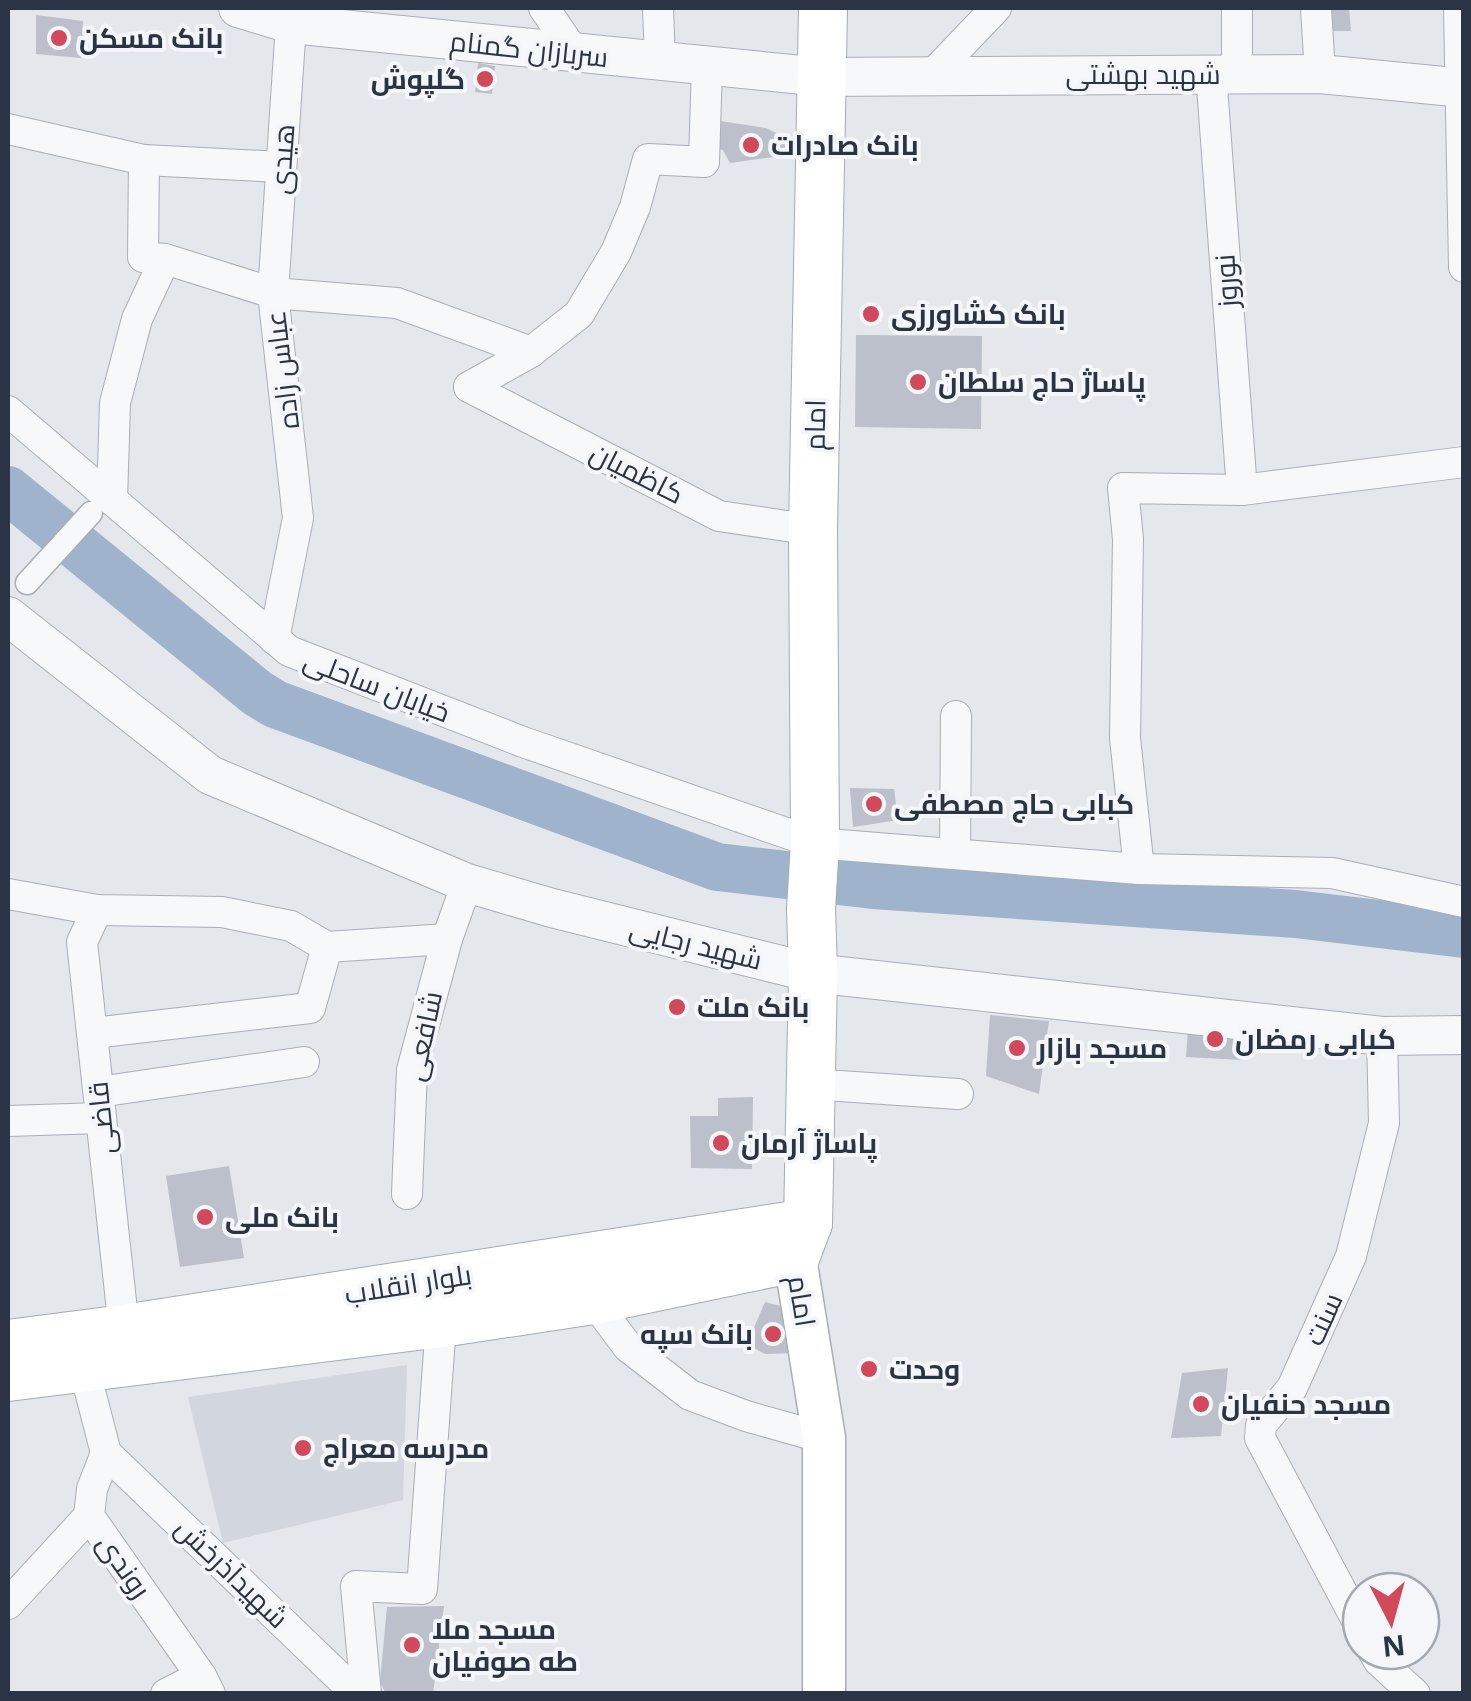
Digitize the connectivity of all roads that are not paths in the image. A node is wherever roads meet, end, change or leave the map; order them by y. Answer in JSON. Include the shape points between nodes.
{"nodes":[{"id":1,"x":238,"y":8,"type":"edge"},
{"id":2,"x":544,"y":8,"type":"edge"},
{"id":3,"x":658,"y":8,"type":"edge"},
{"id":4,"x":996,"y":8,"type":"edge"},
{"id":5,"x":1236,"y":8,"type":"edge"},
{"id":6,"x":1316,"y":8,"type":"edge"},
{"id":7,"x":1459,"y":8,"type":"edge"},
{"id":8,"x":826,"y":9,"type":"edge"},
{"id":9,"x":291,"y":24,"type":"junction"},
{"id":10,"x":576,"y":55,"type":"junction"},
{"id":11,"x":660,"y":61,"type":"junction"},
{"id":12,"x":707,"y":66,"type":"junction"},
{"id":13,"x":1224,"y":73,"type":"junction"},
{"id":14,"x":1320,"y":74,"type":"junction"},
{"id":15,"x":931,"y":76,"type":"junction"},
{"id":16,"x":822,"y":77,"type":"junction"},
{"id":17,"x":1463,"y":88,"type":"edge"},
{"id":18,"x":8,"y":129,"type":"edge"},
{"id":19,"x":144,"y":160,"type":"junction"},
{"id":20,"x":281,"y":167,"type":"junction"},
{"id":21,"x":1463,"y":257,"type":"edge"},
{"id":22,"x":165,"y":259,"type":"junction"},
{"id":23,"x":1464,"y":267,"type":"edge"},
{"id":24,"x":273,"y":293,"type":"junction"},
{"id":25,"x":531,"y":352,"type":"junction"},
{"id":26,"x":8,"y":411,"type":"edge"},
{"id":27,"x":1464,"y":462,"type":"edge"},
{"id":28,"x":1242,"y":490,"type":"junction"},
{"id":29,"x":101,"y":507,"type":"junction"},
{"id":30,"x":813,"y":530,"type":"junction"},
{"id":31,"x":27,"y":582,"type":"dead end"},
{"id":32,"x":8,"y":616,"type":"edge"},
{"id":33,"x":274,"y":639,"type":"junction"},
{"id":34,"x":956,"y":716,"type":"dead end"},
{"id":35,"x":815,"y":843,"type":"junction"},
{"id":36,"x":955,"y":853,"type":"junction"},
{"id":37,"x":1139,"y":869,"type":"junction"},
{"id":38,"x":467,"y":883,"type":"junction"},
{"id":39,"x":8,"y":894,"type":"edge"},
{"id":40,"x":1464,"y":902,"type":"edge"},
{"id":41,"x":97,"y":910,"type":"junction"},
{"id":42,"x":446,"y":939,"type":"junction"},
{"id":43,"x":327,"y":947,"type":"junction"},
{"id":44,"x":813,"y":974,"type":"junction"},
{"id":45,"x":93,"y":1033,"type":"junction"},
{"id":46,"x":1464,"y":1035,"type":"edge"},
{"id":47,"x":1382,"y":1036,"type":"junction"},
{"id":48,"x":304,"y":1062,"type":"dead end"},
{"id":49,"x":810,"y":1084,"type":"junction"},
{"id":50,"x":958,"y":1094,"type":"dead end"},
{"id":51,"x":100,"y":1105,"type":"junction"},
{"id":52,"x":8,"y":1122,"type":"edge"},
{"id":53,"x":407,"y":1194,"type":"dead end"},
{"id":54,"x":802,"y":1240,"type":"junction"},
{"id":55,"x":593,"y":1300,"type":"junction"},
{"id":56,"x":441,"y":1322,"type":"junction"},
{"id":57,"x":124,"y":1330,"type":"junction"},
{"id":58,"x":8,"y":1344,"type":"edge"},
{"id":59,"x":84,"y":1368,"type":"junction"},
{"id":60,"x":8,"y":1376,"type":"edge"},
{"id":61,"x":824,"y":1438,"type":"junction"},
{"id":62,"x":106,"y":1453,"type":"junction"},
{"id":63,"x":89,"y":1516,"type":"junction"},
{"id":64,"x":1341,"y":1590,"type":"edge"},
{"id":65,"x":8,"y":1604,"type":"edge"},
{"id":66,"x":1388,"y":1671,"type":"edge"},
{"id":67,"x":206,"y":1685,"type":"edge"},
{"id":68,"x":166,"y":1694,"type":"edge"},
{"id":69,"x":357,"y":1694,"type":"edge"},
{"id":70,"x":366,"y":1694,"type":"edge"},
{"id":71,"x":824,"y":1694,"type":"edge"},
{"id":72,"x":1414,"y":1694,"type":"edge"}],
"edges":[{"from":1,"to":9,"type":"street","name":"سربازان گمنام"},
{"from":2,"to":10,"type":"street"},
{"from":3,"to":11,"type":"street"},
{"from":4,"to":15,"type":"street"},
{"from":5,"to":13,"type":"street","name":"نوروز"},
{"from":6,"to":14,"type":"street"},
{"from":7,"to":17,"type":"street"},
{"from":8,"to":16,"type":"main road","name":"امام"},
{"from":9,"to":10,"type":"street","name":"سربازان گمنام"},
{"from":9,"to":20,"type":"street","name":"هیدی"},
{"from":10,"to":11,"type":"street","name":"سربازان گمنام"},
{"from":11,"to":12,"type":"street","name":"سربازان گمنام"},
{"from":12,"to":16,"type":"street","name":"سربازان گمنام"},
{"from":12,"to":25,"type":"street","via":[[704,162],[648,158],[636,207],[579,314]]},
{"from":13,"to":14,"type":"street","name":"شهید بهشتی"},
{"from":13,"to":15,"type":"street","name":"شهید بهشتی"},
{"from":13,"to":28,"type":"street","name":"نوروز"},
{"from":14,"to":17,"type":"street","name":"شهید بهشتی"},
{"from":15,"to":16,"type":"street","name":"شهید بهشتی"},
{"from":16,"to":30,"type":"main road","name":"امام"},
{"from":17,"to":21,"type":"street"},
{"from":18,"to":19,"type":"street"},
{"from":19,"to":20,"type":"street"},
{"from":19,"to":22,"type":"street","via":[[143,257]]},
{"from":20,"to":24,"type":"street","name":"هیدی"},
{"from":21,"to":23,"type":"street"},
{"from":22,"to":24,"type":"street","name":"عباس زاده"},
{"from":22,"to":29,"type":"street","via":[[137,320],[115,403]]},
{"from":24,"to":25,"type":"street","via":[[397,303]]},
{"from":24,"to":33,"type":"street","name":"عباس زاده","via":[[298,518]]},
{"from":25,"to":30,"type":"street","name":"کاظمیان","via":[[469,388],[719,516]]},
{"from":26,"to":29,"type":"street","name":"خیابان ساحلی"},
{"from":27,"to":28,"type":"street"},
{"from":28,"to":37,"type":"street","via":[[1123,488],[1125,738]]},
{"from":29,"to":31,"type":"street"},
{"from":29,"to":33,"type":"street","name":"خیابان ساحلی"},
{"from":30,"to":35,"type":"main road","name":"امام"},
{"from":32,"to":38,"type":"street","name":"شهید رجایی","via":[[210,775]]},
{"from":33,"to":35,"type":"street","name":"خیابان ساحلی","via":[[289,651],[523,742]]},
{"from":34,"to":36,"type":"street"},
{"from":35,"to":36,"type":"street","name":"خیابان ساحلی"},
{"from":35,"to":44,"type":"main road","name":"امام"},
{"from":36,"to":37,"type":"street","name":"خیابان ساحلی"},
{"from":37,"to":40,"type":"street","name":"خیابان ساحلی","via":[[1332,873]]},
{"from":38,"to":42,"type":"street","name":"شافعی"},
{"from":38,"to":44,"type":"street","name":"شهید رجایی"},
{"from":39,"to":41,"type":"street"},
{"from":41,"to":43,"type":"street","via":[[222,912],[291,926]]},
{"from":41,"to":45,"type":"street","name":"قاضی","via":[[82,942]]},
{"from":42,"to":43,"type":"street"},
{"from":42,"to":53,"type":"street","name":"شافعی","via":[[412,1070]]},
{"from":43,"to":45,"type":"street","via":[[310,1008]]},
{"from":44,"to":47,"type":"street","name":"شهید رجایی"},
{"from":44,"to":49,"type":"main road","name":"امام"},
{"from":45,"to":51,"type":"street","name":"قاضی"},
{"from":46,"to":47,"type":"street","name":"شهید رجایی"},
{"from":47,"to":64,"type":"street","name":"سنت","via":[[1384,1123],[1351,1256],[1292,1388],[1261,1426],[1260,1438]]},
{"from":48,"to":51,"type":"street"},
{"from":49,"to":50,"type":"street"},
{"from":49,"to":54,"type":"main road","name":"امام"},
{"from":51,"to":52,"type":"street"},
{"from":51,"to":57,"type":"street","name":"قاضی"},
{"from":54,"to":55,"type":"main road","name":"بلوار انقلاب"},
{"from":54,"to":57,"type":"main road","name":"بلوار انقلاب"},
{"from":54,"to":61,"type":"main road","name":"امام"},
{"from":55,"to":56,"type":"main road","name":"بلوار انقلاب"},
{"from":55,"to":61,"type":"street","via":[[628,1347],[690,1395]]},
{"from":56,"to":59,"type":"main road","name":"بلوار انقلاب"},
{"from":56,"to":70,"type":"street","via":[[422,1589],[356,1586]]},
{"from":57,"to":58,"type":"main road","name":"بلوار انقلاب"},
{"from":59,"to":60,"type":"main road","name":"بلوار انقلاب"},
{"from":59,"to":62,"type":"street"},
{"from":61,"to":71,"type":"main road","name":"امام"},
{"from":62,"to":63,"type":"street","name":"روندی"},
{"from":62,"to":69,"type":"street","name":"شهیدآذرخش"},
{"from":63,"to":65,"type":"street"},
{"from":63,"to":67,"type":"street","name":"روندی"},
{"from":66,"to":72,"type":"street"},
{"from":67,"to":68,"type":"street"}]}
